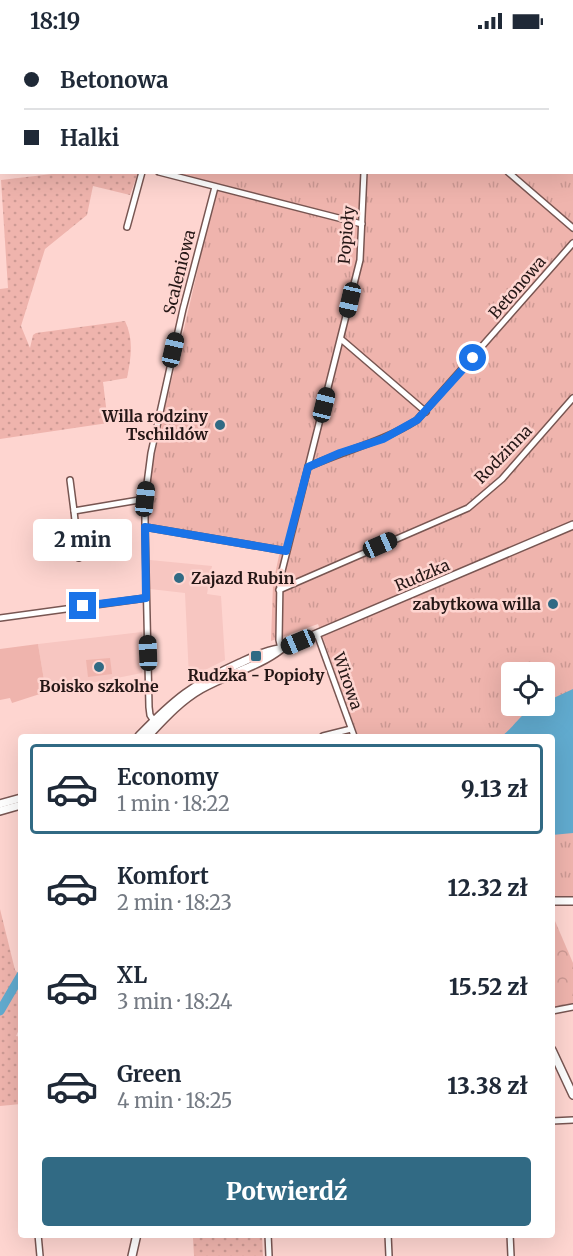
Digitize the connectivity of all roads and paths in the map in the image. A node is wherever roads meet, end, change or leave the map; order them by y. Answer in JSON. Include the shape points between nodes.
{"nodes":[{"id":1,"x":141,"y":174,"type":"edge"},
{"id":2,"x":166,"y":174,"type":"edge"},
{"id":3,"x":364,"y":174,"type":"edge"},
{"id":4,"x":510,"y":174,"type":"edge"},
{"id":5,"x":215,"y":187,"type":"junction"},
{"id":6,"x":362,"y":224,"type":"junction"},
{"id":7,"x":127,"y":227,"type":"dead end"},
{"id":8,"x":573,"y":228,"type":"edge"},
{"id":9,"x":573,"y":243,"type":"edge"},
{"id":10,"x":341,"y":339,"type":"junction"},
{"id":11,"x":573,"y":398,"type":"edge"},
{"id":12,"x":426,"y":412,"type":"junction"},
{"id":13,"x":308,"y":467,"type":"junction"},
{"id":14,"x":70,"y":480,"type":"dead end"},
{"id":15,"x":145,"y":499,"type":"junction"},
{"id":16,"x":74,"y":511,"type":"junction"},
{"id":17,"x":573,"y":525,"type":"edge"},
{"id":18,"x":145,"y":527,"type":"junction"},
{"id":19,"x":286,"y":551,"type":"junction"},
{"id":20,"x":79,"y":558,"type":"dead end"},
{"id":21,"x":279,"y":590,"type":"junction"},
{"id":22,"x":146,"y":598,"type":"junction"},
{"id":23,"x":0,"y":618,"type":"edge"},
{"id":24,"x":317,"y":634,"type":"junction"},
{"id":25,"x":281,"y":649,"type":"junction"},
{"id":26,"x":154,"y":721,"type":"junction"},
{"id":27,"x":351,"y":729,"type":"junction"},
{"id":28,"x":141,"y":734,"type":"edge"},
{"id":29,"x":150,"y":734,"type":"edge"},
{"id":30,"x":331,"y":734,"type":"edge"},
{"id":31,"x":353,"y":734,"type":"edge"},
{"id":32,"x":18,"y":799,"type":"edge"},
{"id":33,"x":0,"y":804,"type":"edge"},
{"id":34,"x":18,"y":806,"type":"edge"},
{"id":35,"x":0,"y":811,"type":"edge"},
{"id":36,"x":555,"y":901,"type":"edge"},
{"id":37,"x":573,"y":901,"type":"edge"},
{"id":38,"x":573,"y":1007,"type":"edge"},
{"id":39,"x":555,"y":1010,"type":"edge"},
{"id":40,"x":555,"y":1056,"type":"edge"},
{"id":41,"x":573,"y":1095,"type":"edge"},
{"id":42,"x":573,"y":1120,"type":"edge"},
{"id":43,"x":555,"y":1121,"type":"edge"},
{"id":44,"x":38,"y":1238,"type":"edge"},
{"id":45,"x":136,"y":1238,"type":"edge"},
{"id":46,"x":268,"y":1238,"type":"edge"},
{"id":47,"x":388,"y":1238,"type":"edge"},
{"id":48,"x":510,"y":1238,"type":"edge"},
{"id":49,"x":40,"y":1256,"type":"edge"},
{"id":50,"x":132,"y":1256,"type":"edge"},
{"id":51,"x":269,"y":1256,"type":"edge"},
{"id":52,"x":389,"y":1256,"type":"edge"},
{"id":53,"x":511,"y":1256,"type":"edge"}],
"edges":[{"from":1,"to":7,"type":"street"},
{"from":2,"to":5,"type":"street"},
{"from":3,"to":6,"type":"street","name":"Popioły"},
{"from":4,"to":8,"type":"street"},
{"from":5,"to":6,"type":"street"},
{"from":5,"to":15,"type":"street","name":"Scaleniowa","via":[[183,309],[151,453]]},
{"from":6,"to":10,"type":"street","name":"Popioły","via":[[360,260]]},
{"from":9,"to":12,"type":"street","name":"Betonowa"},
{"from":10,"to":12,"type":"street"},
{"from":10,"to":13,"type":"street","name":"Popioły"},
{"from":11,"to":21,"type":"street","name":"Rodzinna","via":[[502,479],[468,508]]},
{"from":12,"to":13,"type":"street","name":"Betonowa","via":[[383,439]]},
{"from":13,"to":19,"type":"street","name":"Popioły"},
{"from":14,"to":16,"type":"street"},
{"from":15,"to":16,"type":"street"},
{"from":15,"to":18,"type":"street","name":"Scaleniowa"},
{"from":16,"to":20,"type":"street"},
{"from":17,"to":24,"type":"street","name":"Rudzka"},
{"from":18,"to":19,"type":"street"},
{"from":18,"to":22,"type":"street","name":"Scaleniowa"},
{"from":19,"to":21,"type":"street","name":"Popioły"},
{"from":21,"to":25,"type":"street","name":"Popioły"},
{"from":22,"to":23,"type":"street"},
{"from":22,"to":26,"type":"street","name":"Scaleniowa","via":[[148,707]]},
{"from":24,"to":25,"type":"street","name":"Rudzka"},
{"from":24,"to":27,"type":"street","name":"Wirowa"},
{"from":25,"to":26,"type":"street","name":"Rudzka","via":[[266,651],[199,683]]},
{"from":25,"to":29,"type":"street","name":"Rudzka","via":[[192,694]]},
{"from":26,"to":28,"type":"street","name":"Rudzka"},
{"from":27,"to":30,"type":"street"},
{"from":27,"to":31,"type":"street","name":"Wirowa"},
{"from":32,"to":33,"type":"street"},
{"from":34,"to":35,"type":"street"},
{"from":36,"to":37,"type":"street"},
{"from":38,"to":39,"type":"street"},
{"from":40,"to":41,"type":"street"},
{"from":42,"to":43,"type":"street"},
{"from":44,"to":49,"type":"street"},
{"from":45,"to":50,"type":"street"},
{"from":46,"to":51,"type":"street"},
{"from":47,"to":52,"type":"street"},
{"from":48,"to":53,"type":"street"}]}
